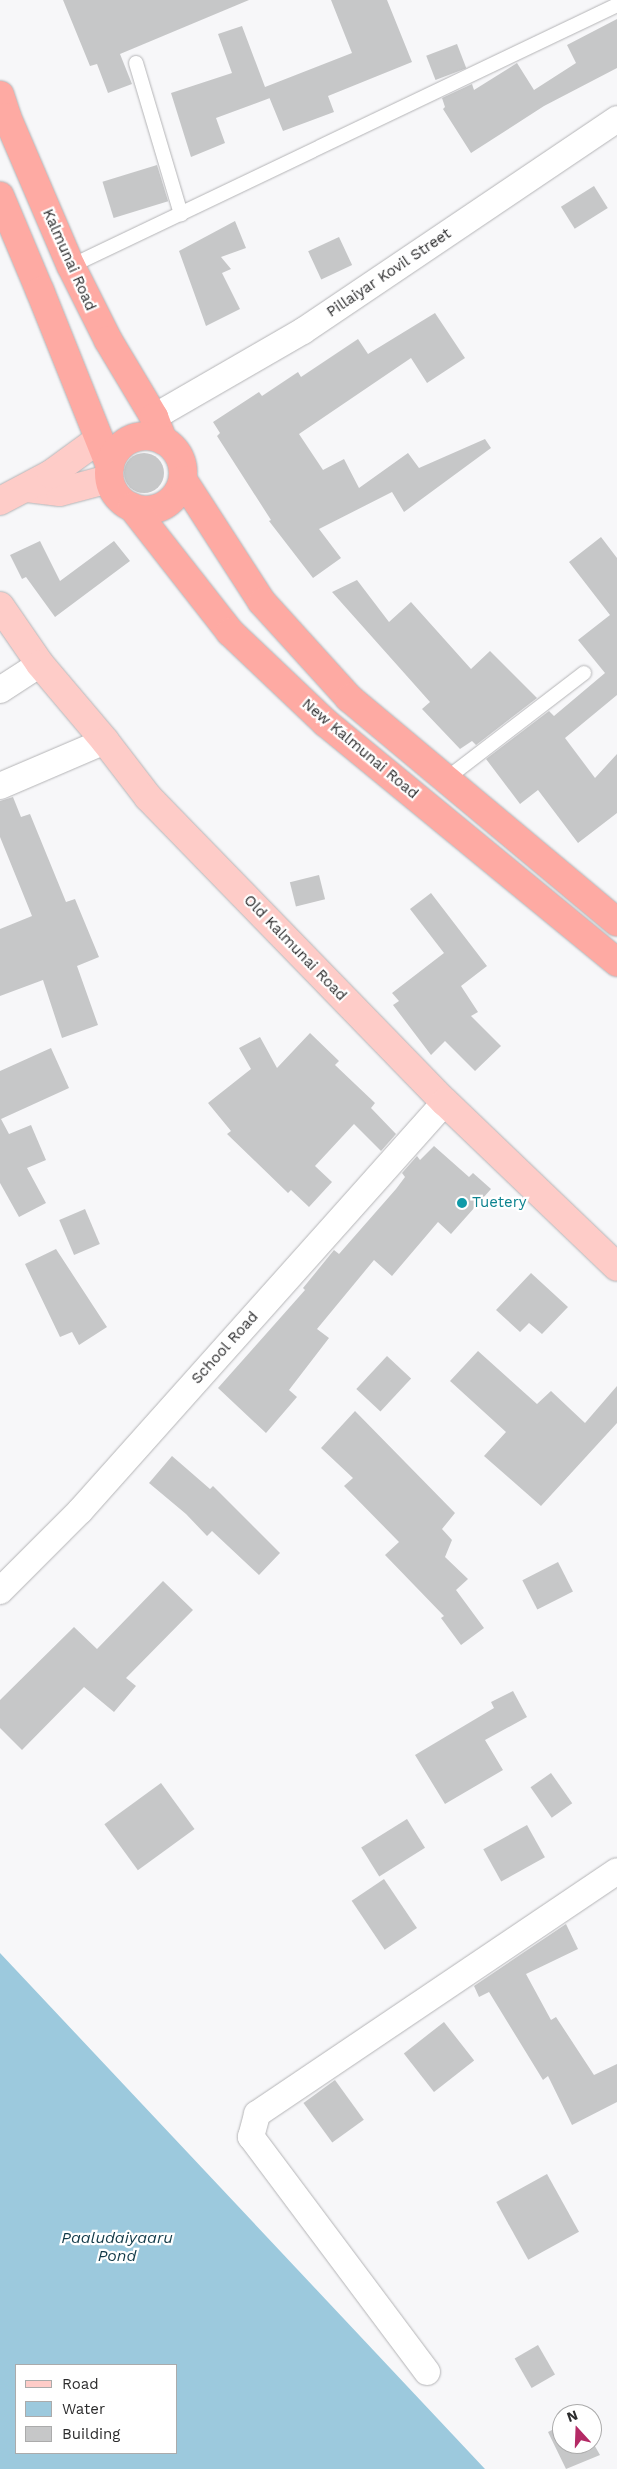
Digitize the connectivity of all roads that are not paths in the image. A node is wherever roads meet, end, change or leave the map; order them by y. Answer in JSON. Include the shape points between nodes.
{"nodes":[{"id":1,"x":617,"y":5,"type":"edge"},
{"id":2,"x":136,"y":63,"type":"dead end"},
{"id":3,"x":0,"y":95,"type":"edge"},
{"id":4,"x":617,"y":119,"type":"edge"},
{"id":5,"x":0,"y":196,"type":"edge"},
{"id":6,"x":181,"y":214,"type":"junction"},
{"id":7,"x":70,"y":266,"type":"junction"},
{"id":8,"x":159,"y":428,"type":"junction"},
{"id":9,"x":100,"y":440,"type":"junction"},
{"id":10,"x":110,"y":472,"type":"junction"},
{"id":11,"x":183,"y":480,"type":"junction"},
{"id":12,"x":9,"y":495,"type":"edge"},
{"id":13,"x":132,"y":507,"type":"junction"},
{"id":14,"x":0,"y":606,"type":"edge"},
{"id":15,"x":40,"y":664,"type":"junction"},
{"id":16,"x":584,"y":674,"type":"dead end"},
{"id":17,"x":0,"y":690,"type":"edge"},
{"id":18,"x":105,"y":741,"type":"junction"},
{"id":19,"x":446,"y":779,"type":"junction"},
{"id":20,"x":0,"y":786,"type":"edge"},
{"id":21,"x":617,"y":922,"type":"edge"},
{"id":22,"x":617,"y":962,"type":"edge"},
{"id":23,"x":445,"y":1102,"type":"junction"},
{"id":24,"x":617,"y":1267,"type":"edge"},
{"id":25,"x":0,"y":1591,"type":"edge"},
{"id":26,"x":617,"y":1871,"type":"edge"},
{"id":27,"x":427,"y":2372,"type":"dead end"}],
"edges":[{"from":1,"to":6,"type":"lane"},
{"from":2,"to":6,"type":"lane"},
{"from":3,"to":7,"type":"highway","name":"Kalmunai Road"},
{"from":4,"to":8,"type":"street","name":"Pillaiyar Kovil Street"},
{"from":5,"to":9,"type":"highway"},
{"from":6,"to":7,"type":"lane"},
{"from":7,"to":8,"type":"highway","name":"Kalmunai Road"},
{"from":8,"to":10,"type":"highway","via":[[152,436],[130,440],[114,455]]},
{"from":8,"to":11,"type":"highway","via":[[180,456]]},
{"from":9,"to":10,"type":"highway"},
{"from":9,"to":12,"type":"main road","via":[[51,474]]},
{"from":10,"to":12,"type":"main road","via":[[60,492]]},
{"from":10,"to":13,"type":"highway","via":[[114,490]]},
{"from":11,"to":13,"type":"highway","via":[[179,490],[164,505],[154,509]]},
{"from":11,"to":19,"type":"highway","via":[[262,602],[349,698]]},
{"from":13,"to":22,"type":"highway","name":"New Kalmunai Road","via":[[230,632],[326,724]]},
{"from":14,"to":15,"type":"main road","name":"Old Kalmunai Road"},
{"from":15,"to":17,"type":"street"},
{"from":15,"to":18,"type":"main road","name":"Old Kalmunai Road"},
{"from":16,"to":19,"type":"lane"},
{"from":18,"to":20,"type":"street"},
{"from":18,"to":23,"type":"main road","name":"Old Kalmunai Road","via":[[148,797]]},
{"from":19,"to":21,"type":"highway"},
{"from":23,"to":24,"type":"main road","name":"Old Kalmunai Road"},
{"from":23,"to":25,"type":"street","name":"School Road","via":[[80,1510]]},
{"from":26,"to":27,"type":"street","via":[[256,2114],[252,2137]]}]}
